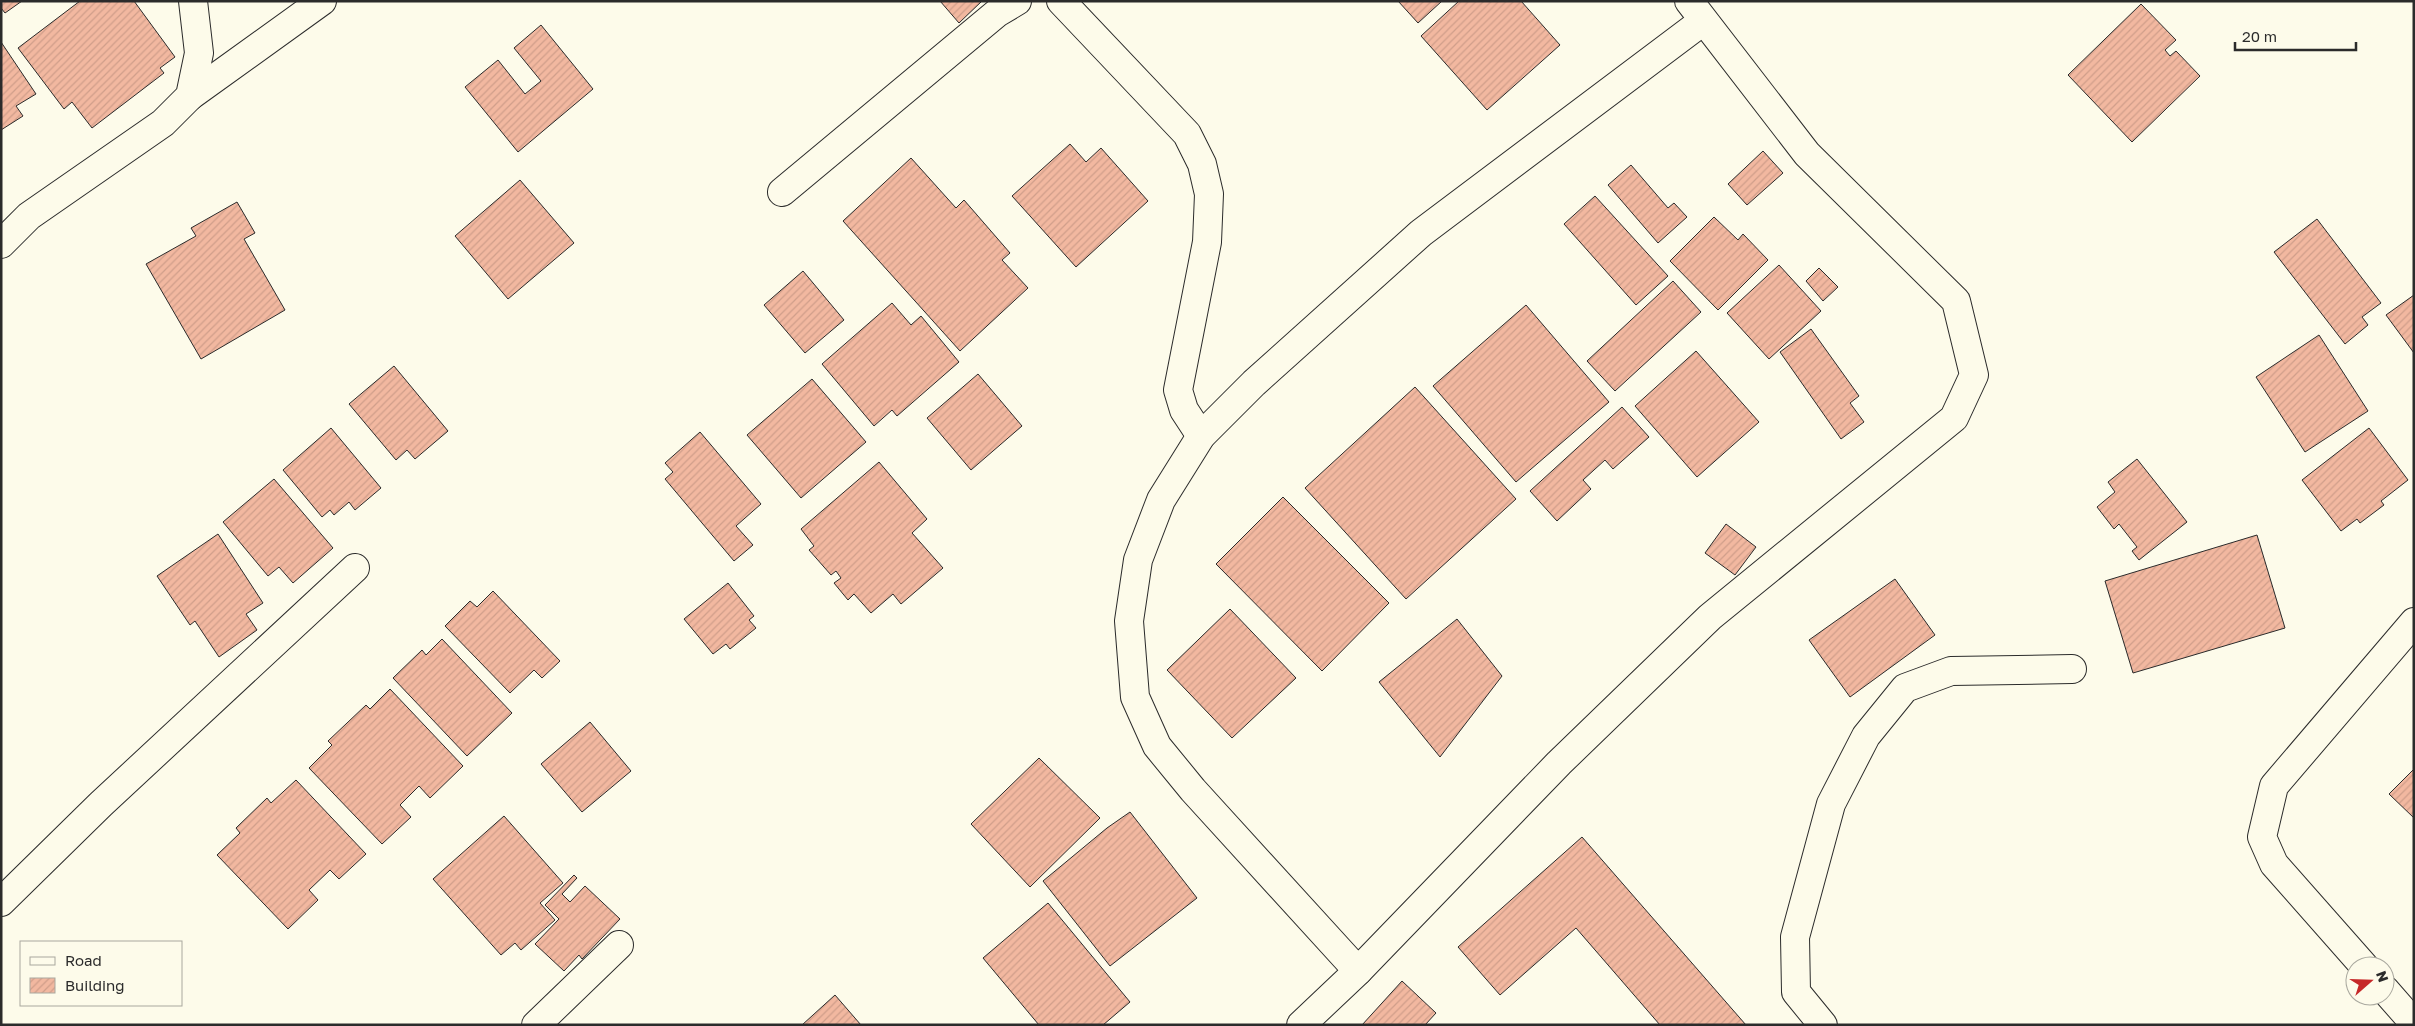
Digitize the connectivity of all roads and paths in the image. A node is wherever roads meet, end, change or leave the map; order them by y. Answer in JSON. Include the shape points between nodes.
{"nodes":[{"id":1,"x":193,"y":1,"type":"edge"},
{"id":2,"x":322,"y":1,"type":"edge"},
{"id":3,"x":1017,"y":1,"type":"edge"},
{"id":4,"x":1061,"y":1,"type":"edge"},
{"id":5,"x":1696,"y":11,"type":"edge"},
{"id":6,"x":190,"y":96,"type":"junction"},
{"id":7,"x":782,"y":192,"type":"dead end"},
{"id":8,"x":1,"y":244,"type":"edge"},
{"id":9,"x":1201,"y":436,"type":"junction"},
{"id":10,"x":355,"y":568,"type":"dead end"},
{"id":11,"x":2414,"y":622,"type":"edge"},
{"id":12,"x":2072,"y":669,"type":"dead end"},
{"id":13,"x":1,"y":902,"type":"edge"},
{"id":14,"x":619,"y":945,"type":"dead end"},
{"id":15,"x":2355,"y":956,"type":"edge"},
{"id":16,"x":1358,"y":971,"type":"junction"},
{"id":17,"x":2395,"y":1001,"type":"edge"},
{"id":18,"x":2414,"y":1023,"type":"edge"},
{"id":19,"x":536,"y":1025,"type":"edge"},
{"id":20,"x":1301,"y":1025,"type":"edge"},
{"id":21,"x":1823,"y":1025,"type":"edge"}],
"edges":[{"from":1,"to":6,"type":"street","via":[[200,53]]},
{"from":2,"to":6,"type":"street"},
{"from":3,"to":7,"type":"street","via":[[997,13]]},
{"from":4,"to":9,"type":"street","via":[[1186,134],[1202,164],[1209,194],[1208,242],[1178,390],[1184,410]]},
{"from":5,"to":9,"type":"street","via":[[1421,233],[1254,383]]},
{"from":5,"to":16,"type":"street","via":[[1807,154],[1956,301],[1974,375],[1954,418],[1710,617],[1559,763]]},
{"from":6,"to":8,"type":"street","via":[[163,123],[29,216]]},
{"from":9,"to":16,"type":"street","via":[[1161,500],[1138,560],[1129,621],[1135,697],[1157,746]]},
{"from":10,"to":13,"type":"street","via":[[101,804]]},
{"from":11,"to":15,"type":"street","via":[[2274,786],[2262,837],[2274,864]]},
{"from":12,"to":21,"type":"street","via":[[1951,671],[1905,688],[1866,736],[1831,804],[1795,937],[1796,992]]},
{"from":14,"to":19,"type":"street"},
{"from":16,"to":20,"type":"street"},
{"from":17,"to":18,"type":"street"}]}
